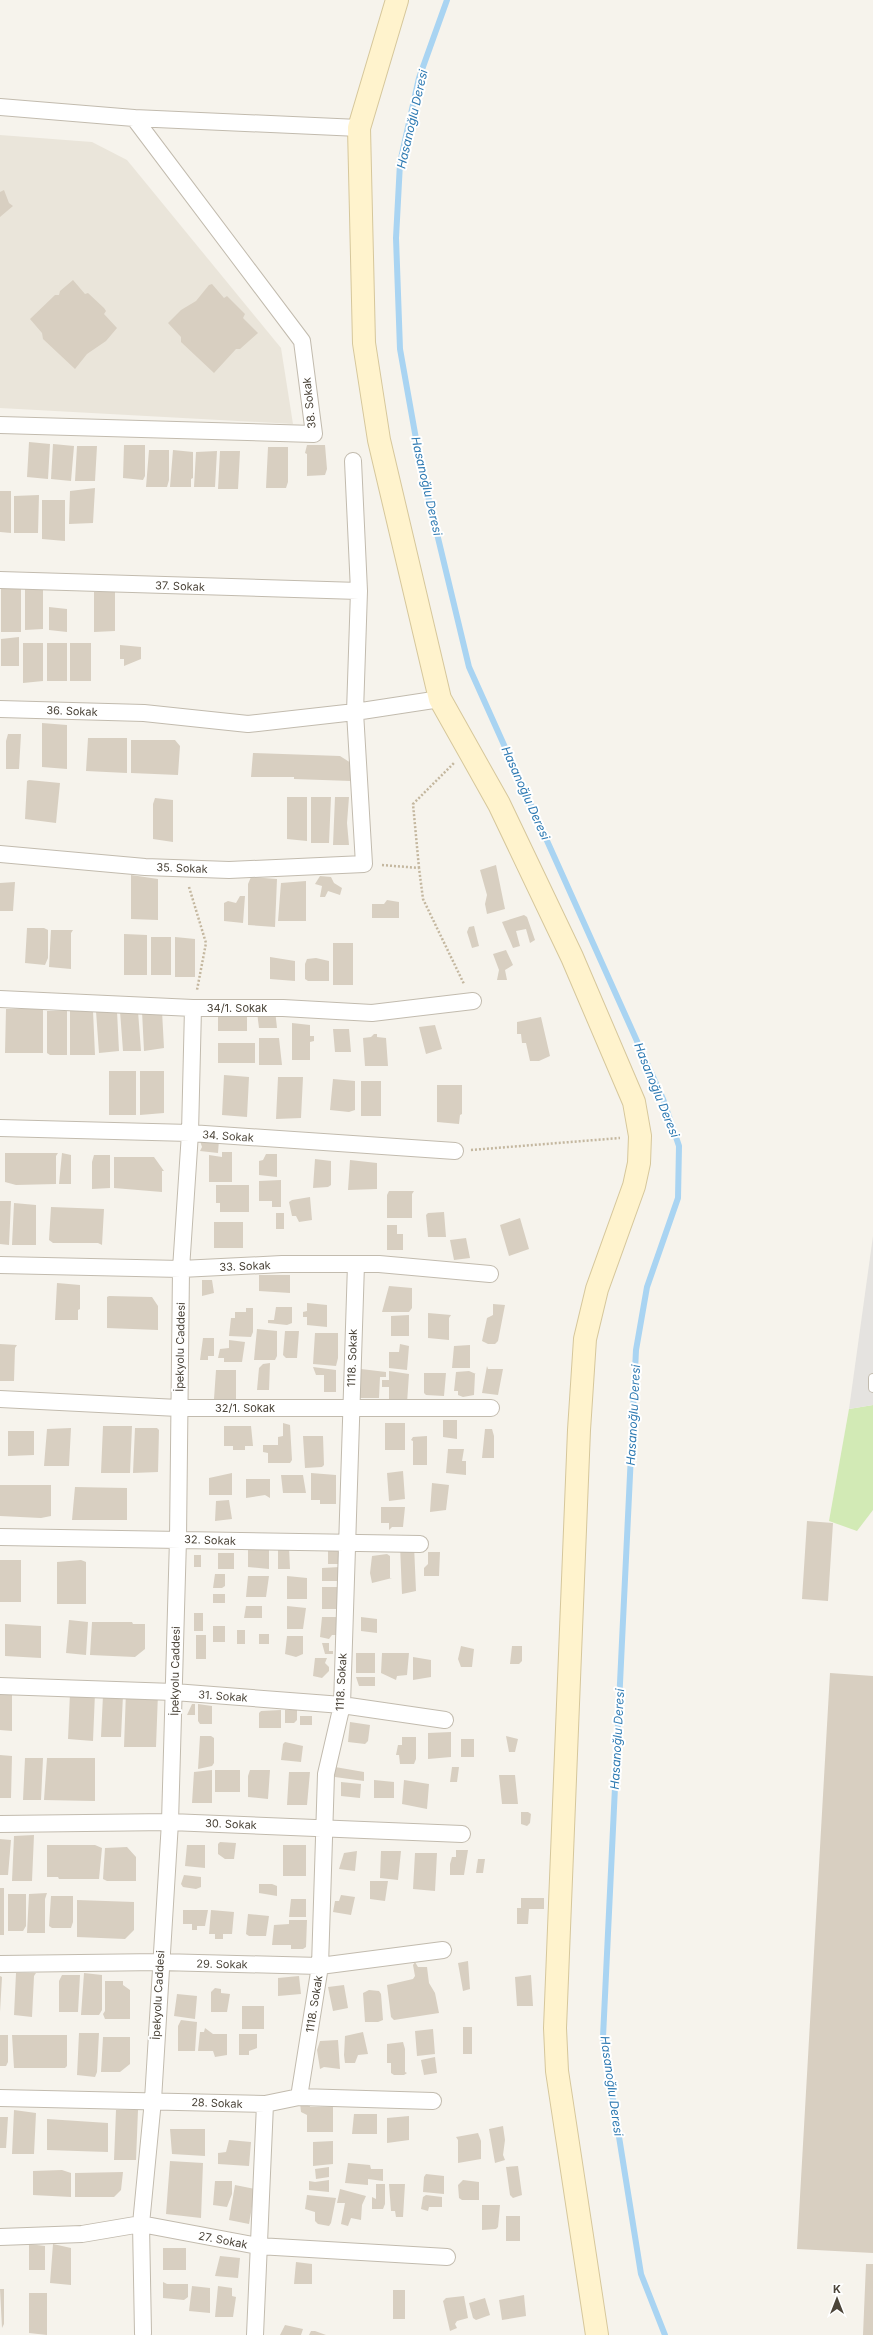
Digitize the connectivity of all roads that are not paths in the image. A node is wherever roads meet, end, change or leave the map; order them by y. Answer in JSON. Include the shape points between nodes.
{"nodes":[{"id":1,"x":397,"y":0,"type":"edge"},
{"id":2,"x":0,"y":107,"type":"edge"},
{"id":3,"x":134,"y":118,"type":"junction"},
{"id":4,"x":360,"y":128,"type":"junction"},
{"id":5,"x":0,"y":425,"type":"edge"},
{"id":6,"x":353,"y":461,"type":"dead end"},
{"id":7,"x":0,"y":580,"type":"edge"},
{"id":8,"x":360,"y":591,"type":"junction"},
{"id":9,"x":440,"y":699,"type":"junction"},
{"id":10,"x":0,"y":709,"type":"edge"},
{"id":11,"x":355,"y":712,"type":"junction"},
{"id":12,"x":0,"y":854,"type":"edge"},
{"id":13,"x":0,"y":999,"type":"edge"},
{"id":14,"x":473,"y":1001,"type":"road end"},
{"id":15,"x":193,"y":1008,"type":"junction"},
{"id":16,"x":0,"y":1128,"type":"edge"},
{"id":17,"x":190,"y":1133,"type":"junction"},
{"id":18,"x":455,"y":1151,"type":"road end"},
{"id":19,"x":356,"y":1264,"type":"junction"},
{"id":20,"x":0,"y":1265,"type":"edge"},
{"id":21,"x":181,"y":1269,"type":"junction"},
{"id":22,"x":490,"y":1274,"type":"dead end"},
{"id":23,"x":873,"y":1378,"type":"edge"},
{"id":24,"x":873,"y":1388,"type":"edge"},
{"id":25,"x":0,"y":1399,"type":"edge"},
{"id":26,"x":178,"y":1408,"type":"junction"},
{"id":27,"x":350,"y":1408,"type":"junction"},
{"id":28,"x":491,"y":1408,"type":"dead end"},
{"id":29,"x":0,"y":1537,"type":"edge"},
{"id":30,"x":178,"y":1538,"type":"junction"},
{"id":31,"x":347,"y":1544,"type":"junction"},
{"id":32,"x":420,"y":1544,"type":"dead end"},
{"id":33,"x":0,"y":1686,"type":"edge"},
{"id":34,"x":174,"y":1692,"type":"junction"},
{"id":35,"x":342,"y":1705,"type":"junction"},
{"id":36,"x":445,"y":1720,"type":"dead end"},
{"id":37,"x":170,"y":1822,"type":"junction"},
{"id":38,"x":0,"y":1824,"type":"edge"},
{"id":39,"x":324,"y":1828,"type":"junction"},
{"id":40,"x":462,"y":1834,"type":"dead end"},
{"id":41,"x":443,"y":1950,"type":"dead end"},
{"id":42,"x":160,"y":1962,"type":"junction"},
{"id":43,"x":0,"y":1964,"type":"edge"},
{"id":44,"x":320,"y":1966,"type":"junction"},
{"id":45,"x":299,"y":2097,"type":"junction"},
{"id":46,"x":0,"y":2098,"type":"edge"},
{"id":47,"x":152,"y":2100,"type":"junction"},
{"id":48,"x":433,"y":2101,"type":"dead end"},
{"id":49,"x":265,"y":2104,"type":"junction"},
{"id":50,"x":140,"y":2224,"type":"junction"},
{"id":51,"x":0,"y":2237,"type":"edge"},
{"id":52,"x":258,"y":2246,"type":"junction"},
{"id":53,"x":447,"y":2257,"type":"dead end"},
{"id":54,"x":143,"y":2333,"type":"dead end"},
{"id":55,"x":255,"y":2335,"type":"edge"},
{"id":56,"x":597,"y":2335,"type":"edge"}],
"edges":[{"from":1,"to":4,"type":"street"},
{"from":2,"to":3,"type":"street"},
{"from":3,"to":4,"type":"street"},
{"from":3,"to":5,"type":"street","name":"38. Sokak","via":[[302,341],[314,434]]},
{"from":4,"to":9,"type":"street","via":[[364,343],[379,440]]},
{"from":6,"to":8,"type":"street"},
{"from":7,"to":8,"type":"street","name":"37. Sokak"},
{"from":8,"to":11,"type":"street"},
{"from":9,"to":11,"type":"street","name":"36. Sokak"},
{"from":9,"to":56,"type":"street","via":[[499,804],[572,957],[634,1102],[640,1136],[639,1163],[634,1186],[596,1289],[585,1339],[579,1430],[555,2028],[557,2071]]},
{"from":10,"to":11,"type":"street","name":"36. Sokak","via":[[144,713],[248,724]]},
{"from":11,"to":12,"type":"street","name":"35. Sokak","via":[[364,864],[228,870]]},
{"from":13,"to":15,"type":"street","name":"34/1. Sokak"},
{"from":14,"to":15,"type":"street","name":"34/1. Sokak","via":[[372,1013],[283,1008]]},
{"from":15,"to":17,"type":"street","name":"İpekyolu Caddesi"},
{"from":16,"to":17,"type":"street","name":"34. Sokak"},
{"from":17,"to":18,"type":"street","name":"34. Sokak"},
{"from":17,"to":21,"type":"street","name":"İpekyolu Caddesi"},
{"from":19,"to":21,"type":"street","name":"33. Sokak","via":[[282,1264]]},
{"from":19,"to":22,"type":"street","name":"33. Sokak"},
{"from":19,"to":27,"type":"street","name":"1118. Sokak"},
{"from":20,"to":21,"type":"street","name":"33. Sokak"},
{"from":21,"to":26,"type":"street","name":"İpekyolu Caddesi"},
{"from":23,"to":24,"type":"lane"},
{"from":25,"to":26,"type":"street","name":"32/1. Sokak"},
{"from":26,"to":27,"type":"street","name":"32/1. Sokak"},
{"from":26,"to":30,"type":"street","name":"İpekyolu Caddesi"},
{"from":27,"to":28,"type":"street","name":"32/1. Sokak"},
{"from":27,"to":31,"type":"street","name":"1118. Sokak"},
{"from":29,"to":30,"type":"street","name":"32. Sokak"},
{"from":30,"to":31,"type":"street","name":"32. Sokak"},
{"from":30,"to":34,"type":"street","name":"İpekyolu Caddesi"},
{"from":31,"to":32,"type":"street","name":"32. Sokak"},
{"from":31,"to":35,"type":"street","name":"1118. Sokak"},
{"from":33,"to":34,"type":"street","name":"31. Sokak"},
{"from":34,"to":35,"type":"street","name":"31. Sokak"},
{"from":34,"to":37,"type":"street","name":"İpekyolu Caddesi"},
{"from":35,"to":36,"type":"street","name":"31. Sokak"},
{"from":35,"to":39,"type":"street","name":"1118. Sokak","via":[[326,1774]]},
{"from":37,"to":38,"type":"street","name":"30. Sokak"},
{"from":37,"to":39,"type":"street","name":"30. Sokak"},
{"from":37,"to":42,"type":"street","name":"İpekyolu Caddesi"},
{"from":39,"to":40,"type":"street","name":"30. Sokak"},
{"from":39,"to":44,"type":"street","name":"1118. Sokak"},
{"from":41,"to":44,"type":"street","name":"29. Sokak"},
{"from":42,"to":43,"type":"street","name":"29. Sokak"},
{"from":42,"to":44,"type":"street","name":"29. Sokak"},
{"from":42,"to":47,"type":"street","name":"İpekyolu Caddesi"},
{"from":44,"to":45,"type":"street","name":"1118. Sokak"},
{"from":45,"to":48,"type":"street","name":"28. Sokak"},
{"from":45,"to":49,"type":"street","name":"28. Sokak"},
{"from":46,"to":47,"type":"street","name":"28. Sokak"},
{"from":47,"to":49,"type":"street","name":"28. Sokak"},
{"from":47,"to":50,"type":"street","name":"İpekyolu Caddesi"},
{"from":49,"to":52,"type":"street"},
{"from":50,"to":51,"type":"street","name":"27. Sokak","via":[[82,2234]]},
{"from":50,"to":52,"type":"street","name":"27. Sokak"},
{"from":50,"to":54,"type":"street","name":"İpekyolu Caddesi"},
{"from":52,"to":53,"type":"street","name":"27. Sokak"},
{"from":52,"to":55,"type":"street"}]}
